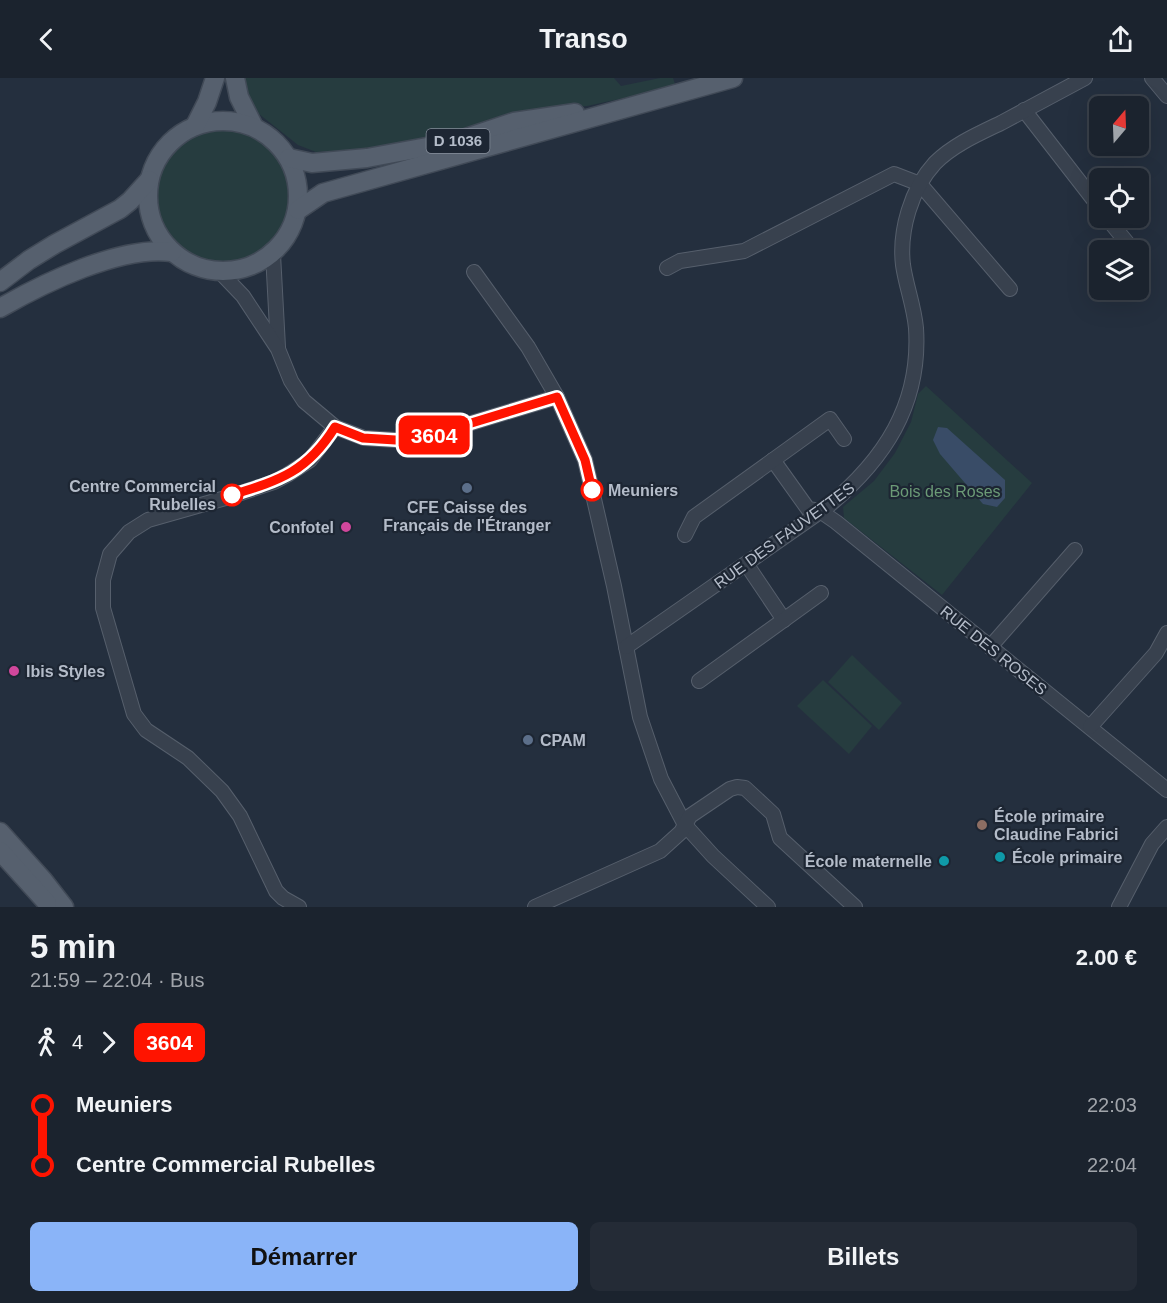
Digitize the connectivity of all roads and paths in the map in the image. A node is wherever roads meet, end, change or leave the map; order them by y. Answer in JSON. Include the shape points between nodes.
{"nodes":[{"id":1,"x":215,"y":78,"type":"edge"},
{"id":2,"x":235,"y":78,"type":"edge"},
{"id":3,"x":733,"y":78,"type":"edge"},
{"id":4,"x":1085,"y":78,"type":"edge"},
{"id":5,"x":1152,"y":78,"type":"edge"},
{"id":6,"x":708,"y":81,"type":"edge"},
{"id":7,"x":1167,"y":96,"type":"edge"},
{"id":8,"x":624,"y":108,"type":"junction"},
{"id":9,"x":1024,"y":110,"type":"junction"},
{"id":10,"x":195,"y":126,"type":"junction"},
{"id":11,"x":254,"y":127,"type":"junction"},
{"id":12,"x":289,"y":158,"type":"junction"},
{"id":13,"x":149,"y":180,"type":"junction"},
{"id":14,"x":920,"y":184,"type":"junction"},
{"id":15,"x":1089,"y":194,"type":"edge"},
{"id":16,"x":298,"y":210,"type":"junction"},
{"id":17,"x":1115,"y":228,"type":"edge"},
{"id":18,"x":1124,"y":240,"type":"edge"},
{"id":19,"x":172,"y":252,"type":"junction"},
{"id":20,"x":273,"y":254,"type":"junction"},
{"id":21,"x":667,"y":268,"type":"dead end"},
{"id":22,"x":220,"y":272,"type":"junction"},
{"id":23,"x":474,"y":272,"type":"dead end"},
{"id":24,"x":0,"y":282,"type":"edge"},
{"id":25,"x":1010,"y":289,"type":"dead end"},
{"id":26,"x":0,"y":308,"type":"edge"},
{"id":27,"x":278,"y":349,"type":"junction"},
{"id":28,"x":557,"y":397,"type":"junction"},
{"id":29,"x":335,"y":427,"type":"junction"},
{"id":30,"x":844,"y":439,"type":"dead end"},
{"id":31,"x":773,"y":460,"type":"junction"},
{"id":32,"x":820,"y":512,"type":"junction"},
{"id":33,"x":685,"y":535,"type":"dead end"},
{"id":34,"x":1075,"y":550,"type":"dead end"},
{"id":35,"x":747,"y":565,"type":"junction"},
{"id":36,"x":821,"y":593,"type":"dead end"},
{"id":37,"x":784,"y":620,"type":"junction"},
{"id":38,"x":1167,"y":633,"type":"edge"},
{"id":39,"x":626,"y":647,"type":"junction"},
{"id":40,"x":990,"y":647,"type":"junction"},
{"id":41,"x":699,"y":681,"type":"dead end"},
{"id":42,"x":1090,"y":727,"type":"junction"},
{"id":43,"x":1167,"y":790,"type":"edge"},
{"id":44,"x":0,"y":825,"type":"edge"},
{"id":45,"x":685,"y":825,"type":"junction"},
{"id":46,"x":1167,"y":827,"type":"edge"},
{"id":47,"x":0,"y":832,"type":"edge"},
{"id":48,"x":9,"y":851,"type":"edge"},
{"id":49,"x":0,"y":863,"type":"edge"},
{"id":50,"x":49,"y":907,"type":"edge"},
{"id":51,"x":64,"y":907,"type":"edge"},
{"id":52,"x":299,"y":907,"type":"edge"},
{"id":53,"x":535,"y":907,"type":"edge"},
{"id":54,"x":768,"y":907,"type":"edge"},
{"id":55,"x":855,"y":907,"type":"edge"},
{"id":56,"x":1119,"y":907,"type":"edge"}],
"edges":[{"from":1,"to":10,"type":"main road"},
{"from":2,"to":11,"type":"main road","via":[[239,98]]},
{"from":3,"to":6,"type":"main road","number":"D 1036"},
{"from":4,"to":9,"type":"street","name":"RUE DES FAUVETTES"},
{"from":5,"to":7,"type":"street"},
{"from":6,"to":8,"type":"main road","number":"D 1036"},
{"from":8,"to":12,"type":"main road","number":"D 1036","via":[[514,122],[454,142],[368,159],[312,163]]},
{"from":8,"to":16,"type":"main road","number":"D 1036","via":[[323,193]]},
{"from":9,"to":14,"type":"street","name":"RUE DES FAUVETTES","via":[[960,144],[935,163]]},
{"from":9,"to":15,"type":"street"},
{"from":10,"to":11,"type":"main road","via":[[228,121]]},
{"from":10,"to":13,"type":"main road","via":[[164,149]]},
{"from":11,"to":12,"type":"main road","via":[[271,138]]},
{"from":12,"to":16,"type":"main road","via":[[298,188]]},
{"from":13,"to":19,"type":"main road","via":[[147,202],[151,219]]},
{"from":13,"to":24,"type":"main road","via":[[120,209],[54,244]]},
{"from":14,"to":21,"type":"street","via":[[894,174],[744,251],[680,261]]},
{"from":14,"to":25,"type":"street"},
{"from":14,"to":32,"type":"street","name":"RUE DES FAUVETTES","via":[[908,214],[902,248],[916,337],[914,371],[905,406],[884,449],[852,486]]},
{"from":16,"to":20,"type":"main road","via":[[287,237]]},
{"from":17,"to":18,"type":"street"},
{"from":19,"to":22,"type":"main road","via":[[191,265]]},
{"from":19,"to":26,"type":"main road","via":[[157,250],[106,261],[48,283]]},
{"from":20,"to":22,"type":"main road","via":[[250,267]]},
{"from":20,"to":27,"type":"street"},
{"from":22,"to":27,"type":"street","via":[[243,296]]},
{"from":23,"to":28,"type":"street","via":[[528,347]]},
{"from":27,"to":29,"type":"street","via":[[304,401]]},
{"from":28,"to":29,"type":"street","via":[[412,441],[363,438]]},
{"from":28,"to":39,"type":"street","via":[[585,460]]},
{"from":29,"to":52,"type":"street","via":[[310,460],[280,479],[148,520],[129,532],[110,554],[103,580],[103,608],[134,714],[146,730],[188,758],[222,791],[240,816],[276,891]]},
{"from":30,"to":31,"type":"street","via":[[830,419]]},
{"from":31,"to":32,"type":"street","name":"RUE DES ROSES","via":[[808,509]]},
{"from":31,"to":33,"type":"street","via":[[694,517]]},
{"from":32,"to":35,"type":"street","name":"RUE DES FAUVETTES"},
{"from":32,"to":40,"type":"street","name":"RUE DES ROSES"},
{"from":34,"to":40,"type":"street"},
{"from":35,"to":37,"type":"street"},
{"from":35,"to":39,"type":"street","name":"RUE DES FAUVETTES"},
{"from":36,"to":37,"type":"street"},
{"from":37,"to":41,"type":"street"},
{"from":38,"to":42,"type":"street","via":[[1156,653]]},
{"from":39,"to":45,"type":"street","via":[[652,760]]},
{"from":40,"to":42,"type":"street","name":"RUE DES ROSES"},
{"from":42,"to":43,"type":"street","name":"RUE DES ROSES"},
{"from":44,"to":48,"type":"main road"},
{"from":45,"to":53,"type":"street","via":[[660,851]]},
{"from":45,"to":54,"type":"street","via":[[712,856]]},
{"from":45,"to":55,"type":"street","via":[[690,816],[730,789],[745,788],[773,814],[780,838]]},
{"from":46,"to":56,"type":"street","via":[[1152,844]]},
{"from":47,"to":48,"type":"main road"},
{"from":48,"to":50,"type":"main road"},
{"from":48,"to":51,"type":"main road"},
{"from":49,"to":50,"type":"main road"}]}
